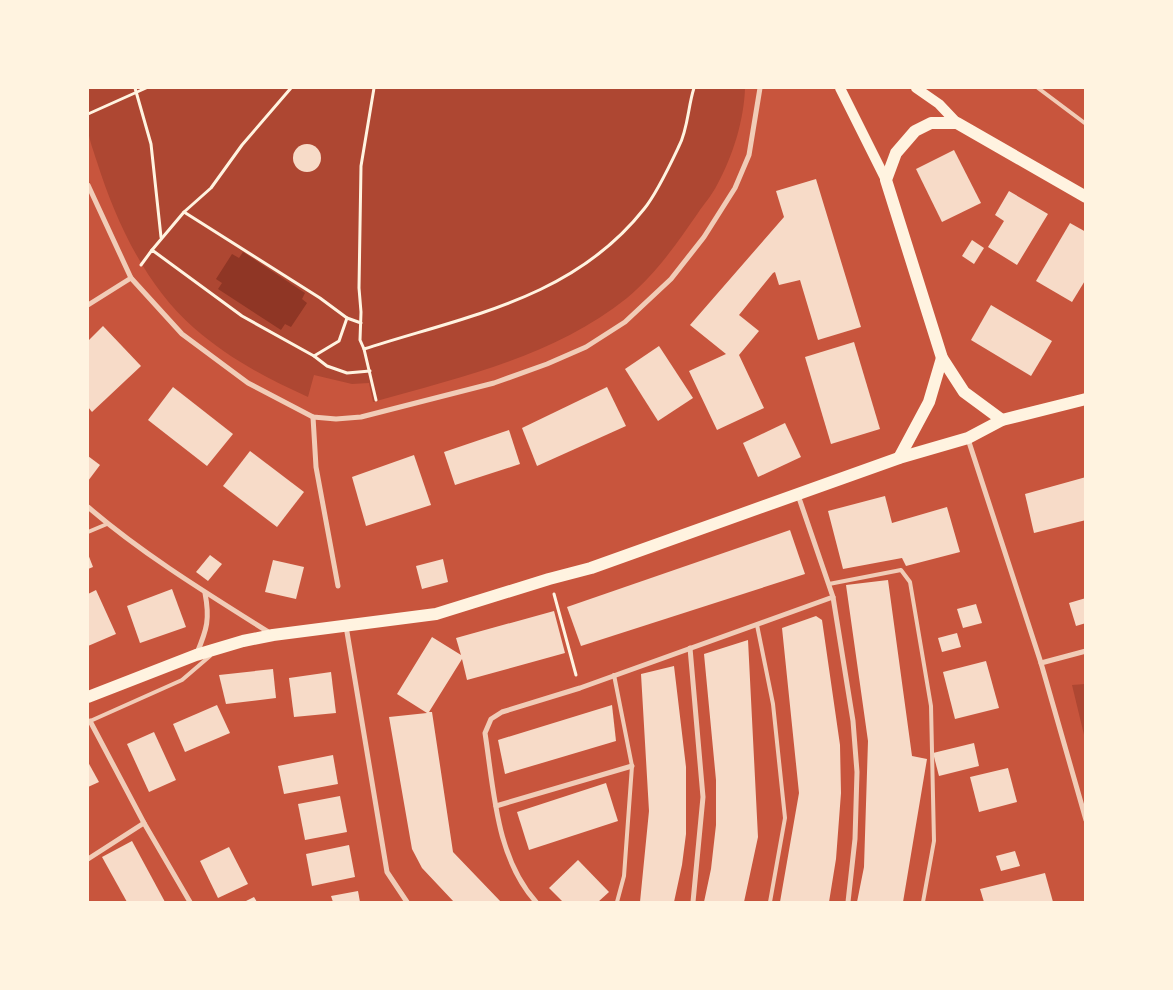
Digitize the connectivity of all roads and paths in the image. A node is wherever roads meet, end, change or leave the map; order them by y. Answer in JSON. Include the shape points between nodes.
{"nodes":[{"id":1,"x":146,"y":88,"type":"edge"},
{"id":2,"x":291,"y":88,"type":"edge"},
{"id":3,"x":374,"y":88,"type":"edge"},
{"id":4,"x":694,"y":88,"type":"edge"},
{"id":5,"x":760,"y":88,"type":"edge"},
{"id":6,"x":840,"y":88,"type":"edge"},
{"id":7,"x":916,"y":88,"type":"edge"},
{"id":8,"x":1038,"y":88,"type":"edge"},
{"id":9,"x":135,"y":89,"type":"edge"},
{"id":10,"x":88,"y":114,"type":"edge"},
{"id":11,"x":957,"y":122,"type":"junction"},
{"id":12,"x":1086,"y":124,"type":"edge"},
{"id":13,"x":886,"y":180,"type":"junction"},
{"id":14,"x":88,"y":186,"type":"edge"},
{"id":15,"x":1086,"y":197,"type":"edge"},
{"id":16,"x":184,"y":212,"type":"junction"},
{"id":17,"x":160,"y":237,"type":"junction"},
{"id":18,"x":152,"y":250,"type":"junction"},
{"id":19,"x":131,"y":278,"type":"junction"},
{"id":20,"x":88,"y":305,"type":"edge"},
{"id":21,"x":347,"y":318,"type":"junction"},
{"id":22,"x":361,"y":323,"type":"junction"},
{"id":23,"x":364,"y":349,"type":"junction"},
{"id":24,"x":314,"y":356,"type":"junction"},
{"id":25,"x":942,"y":358,"type":"junction"},
{"id":26,"x":370,"y":371,"type":"junction"},
{"id":27,"x":1086,"y":399,"type":"edge"},
{"id":28,"x":379,"y":413,"type":"junction"},
{"id":29,"x":313,"y":417,"type":"junction"},
{"id":30,"x":1002,"y":420,"type":"junction"},
{"id":31,"x":968,"y":438,"type":"junction"},
{"id":32,"x":898,"y":458,"type":"junction"},
{"id":33,"x":798,"y":495,"type":"junction"},
{"id":34,"x":88,"y":507,"type":"edge"},
{"id":35,"x":107,"y":524,"type":"junction"},
{"id":36,"x":88,"y":532,"type":"edge"},
{"id":37,"x":550,"y":579,"type":"junction"},
{"id":38,"x":829,"y":584,"type":"junction"},
{"id":39,"x":338,"y":586,"type":"dead end"},
{"id":40,"x":206,"y":593,"type":"junction"},
{"id":41,"x":832,"y":597,"type":"junction"},
{"id":42,"x":758,"y":625,"type":"junction"},
{"id":43,"x":346,"y":626,"type":"junction"},
{"id":44,"x":272,"y":635,"type":"junction"},
{"id":45,"x":219,"y":648,"type":"junction"},
{"id":46,"x":690,"y":648,"type":"junction"},
{"id":47,"x":1086,"y":651,"type":"edge"},
{"id":48,"x":196,"y":655,"type":"junction"},
{"id":49,"x":1041,"y":663,"type":"junction"},
{"id":50,"x":613,"y":674,"type":"junction"},
{"id":51,"x":580,"y":688,"type":"junction"},
{"id":52,"x":88,"y":697,"type":"edge"},
{"id":53,"x":89,"y":721,"type":"edge"},
{"id":54,"x":632,"y":766,"type":"junction"},
{"id":55,"x":496,"y":806,"type":"junction"},
{"id":56,"x":1086,"y":820,"type":"edge"},
{"id":57,"x":144,"y":823,"type":"junction"},
{"id":58,"x":88,"y":859,"type":"edge"},
{"id":59,"x":401,"y":900,"type":"edge"},
{"id":60,"x":190,"y":902,"type":"edge"},
{"id":61,"x":408,"y":902,"type":"edge"},
{"id":62,"x":536,"y":902,"type":"edge"},
{"id":63,"x":617,"y":902,"type":"edge"},
{"id":64,"x":693,"y":902,"type":"edge"},
{"id":65,"x":770,"y":902,"type":"edge"},
{"id":66,"x":848,"y":902,"type":"edge"},
{"id":67,"x":923,"y":902,"type":"edge"}],
"edges":[{"from":1,"to":9,"type":"path"},
{"from":2,"to":16,"type":"path","via":[[242,144],[211,188]]},
{"from":3,"to":22,"type":"path","via":[[361,166]]},
{"from":4,"to":23,"type":"path","via":[[680,144],[645,209],[601,253],[564,279],[504,307]]},
{"from":5,"to":28,"type":"street","via":[[749,155],[735,188],[704,237],[676,272],[625,322],[548,364],[494,383]]},
{"from":6,"to":13,"type":"main road"},
{"from":7,"to":11,"type":"main road"},
{"from":8,"to":12,"type":"lane"},
{"from":9,"to":10,"type":"path"},
{"from":9,"to":17,"type":"path","via":[[151,144]]},
{"from":11,"to":13,"type":"main road","via":[[931,122],[914,131],[896,153]]},
{"from":11,"to":15,"type":"main road"},
{"from":13,"to":25,"type":"main road"},
{"from":14,"to":19,"type":"street"},
{"from":16,"to":17,"type":"path"},
{"from":16,"to":21,"type":"path"},
{"from":17,"to":18,"type":"path"},
{"from":18,"to":19,"type":"path"},
{"from":18,"to":24,"type":"path","via":[[242,316]]},
{"from":19,"to":20,"type":"street"},
{"from":19,"to":29,"type":"street","via":[[182,334],[211,357],[256,388]]},
{"from":21,"to":22,"type":"path"},
{"from":21,"to":24,"type":"path","via":[[339,341]]},
{"from":22,"to":23,"type":"path","via":[[360,340]]},
{"from":23,"to":26,"type":"path"},
{"from":24,"to":26,"type":"path","via":[[337,371]]},
{"from":25,"to":30,"type":"main road","via":[[964,392]]},
{"from":25,"to":32,"type":"main road","via":[[929,402]]},
{"from":26,"to":28,"type":"path"},
{"from":27,"to":30,"type":"main road"},
{"from":28,"to":29,"type":"street","via":[[344,418]]},
{"from":29,"to":39,"type":"street","via":[[316,467]]},
{"from":30,"to":31,"type":"main road"},
{"from":31,"to":32,"type":"main road"},
{"from":31,"to":49,"type":"street"},
{"from":32,"to":33,"type":"main road"},
{"from":33,"to":37,"type":"main road","via":[[591,568]]},
{"from":33,"to":38,"type":"street"},
{"from":34,"to":35,"type":"street"},
{"from":35,"to":36,"type":"lane"},
{"from":35,"to":40,"type":"street"},
{"from":37,"to":43,"type":"main road","via":[[436,614]]},
{"from":37,"to":51,"type":"path"},
{"from":38,"to":41,"type":"street"},
{"from":38,"to":67,"type":"lane","via":[[901,570],[910,582],[931,706],[934,841]]},
{"from":40,"to":44,"type":"street"},
{"from":40,"to":48,"type":"street","via":[[207,627]]},
{"from":41,"to":42,"type":"street"},
{"from":41,"to":66,"type":"street","via":[[853,721],[857,772],[855,839]]},
{"from":42,"to":46,"type":"street"},
{"from":42,"to":65,"type":"lane","via":[[774,704],[785,818]]},
{"from":43,"to":44,"type":"main road"},
{"from":43,"to":59,"type":"street","via":[[387,872]]},
{"from":44,"to":45,"type":"main road"},
{"from":45,"to":48,"type":"main road"},
{"from":45,"to":53,"type":"lane","via":[[182,680]]},
{"from":46,"to":50,"type":"street"},
{"from":46,"to":64,"type":"street","via":[[703,797]]},
{"from":47,"to":49,"type":"street"},
{"from":48,"to":52,"type":"main road"},
{"from":49,"to":56,"type":"street"},
{"from":50,"to":51,"type":"street"},
{"from":50,"to":54,"type":"lane"},
{"from":51,"to":55,"type":"street","via":[[502,712],[491,719],[485,733]]},
{"from":53,"to":57,"type":"street"},
{"from":54,"to":55,"type":"street"},
{"from":54,"to":63,"type":"lane","via":[[624,876]]},
{"from":55,"to":62,"type":"street","via":[[512,869]]},
{"from":57,"to":58,"type":"street"},
{"from":57,"to":60,"type":"street"},
{"from":59,"to":61,"type":"street"}]}
